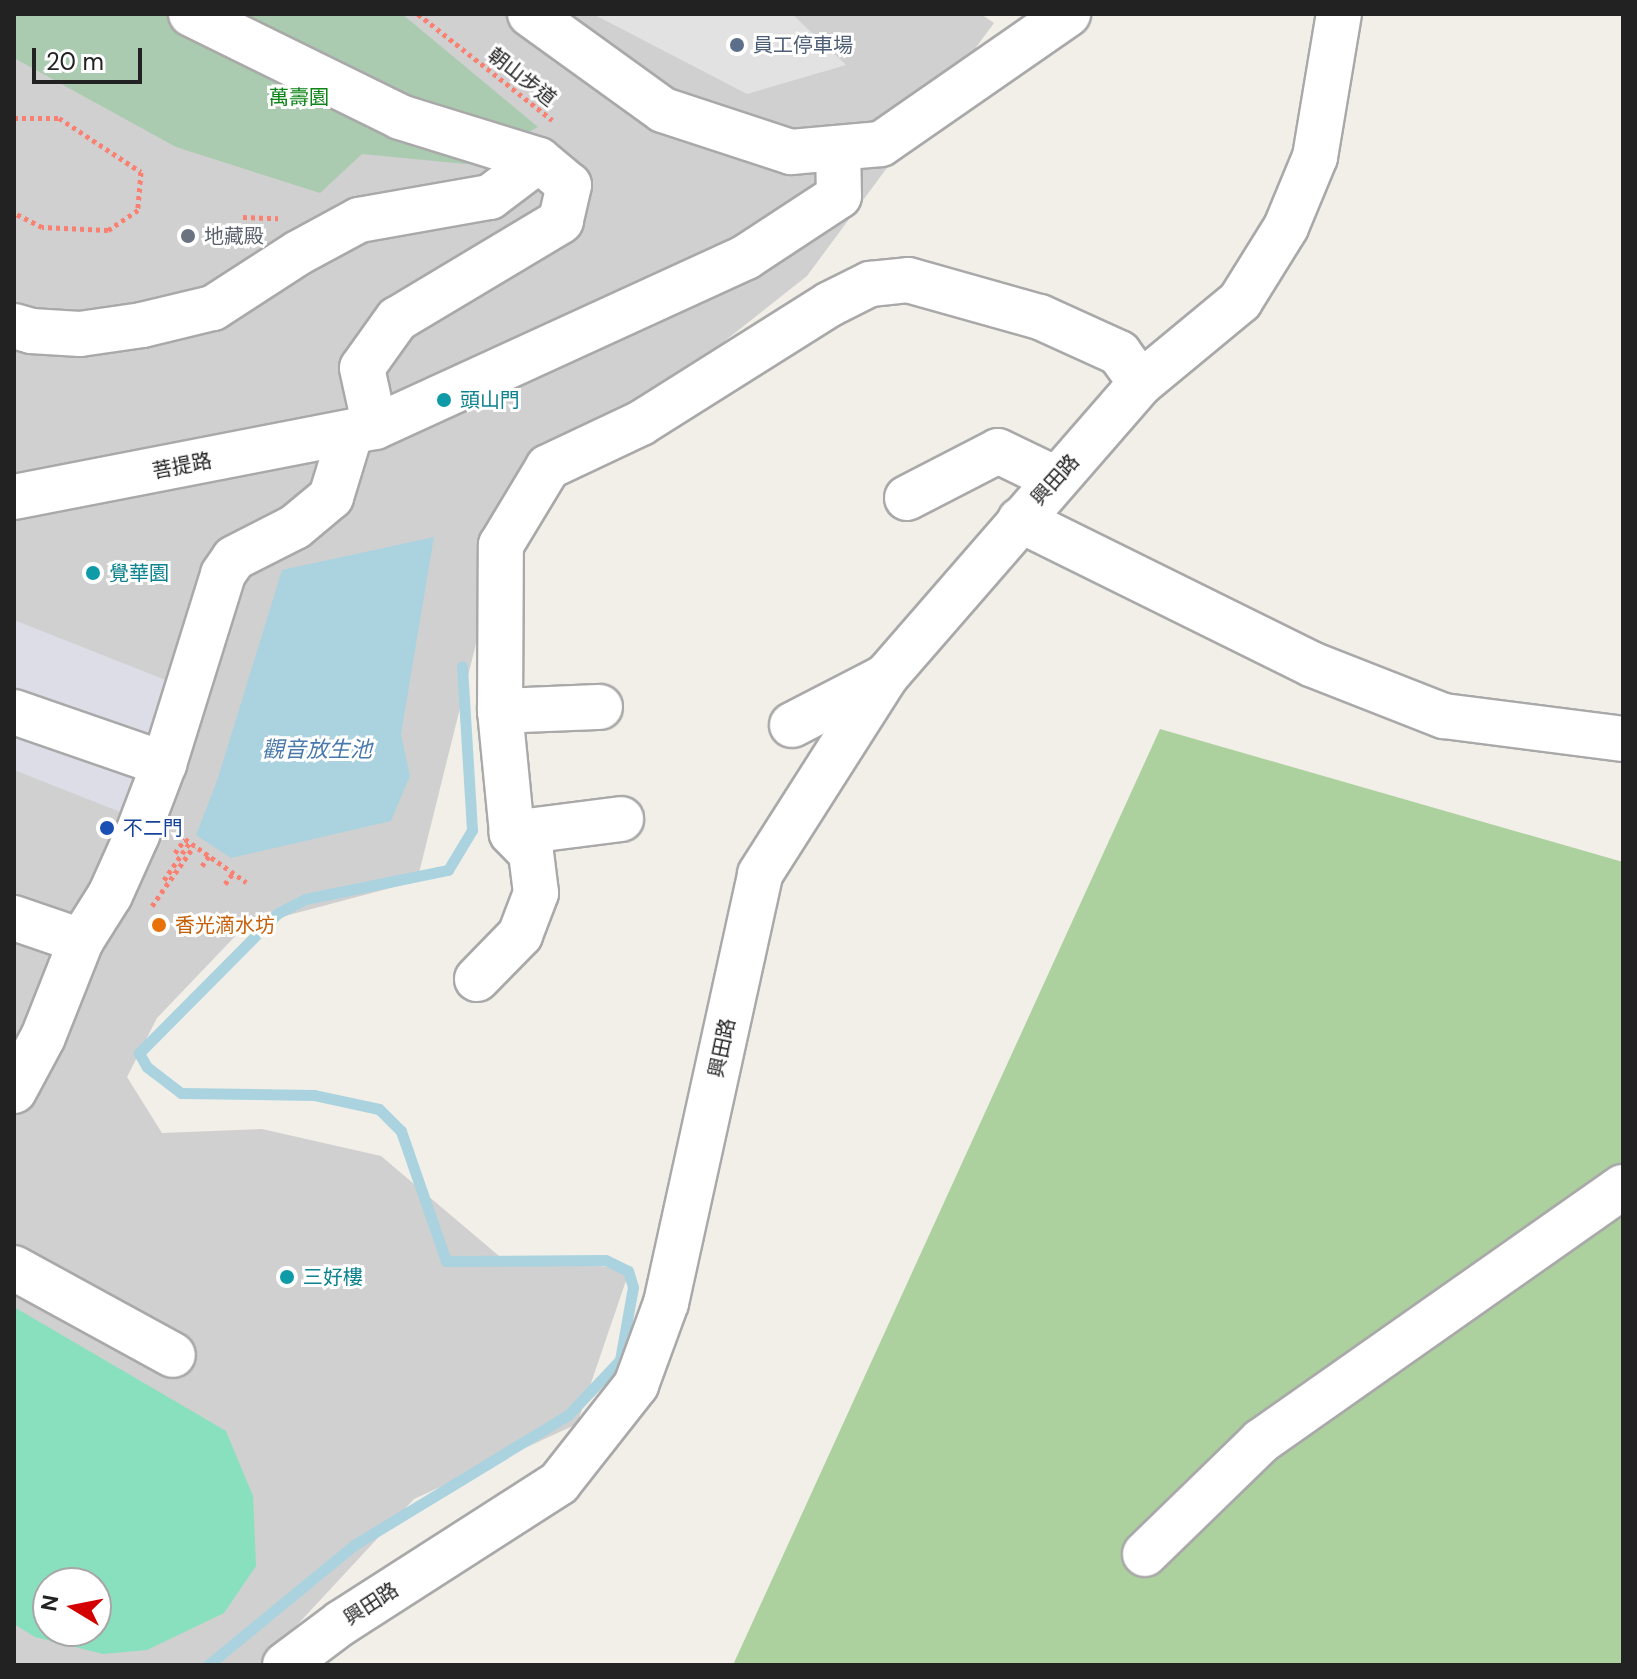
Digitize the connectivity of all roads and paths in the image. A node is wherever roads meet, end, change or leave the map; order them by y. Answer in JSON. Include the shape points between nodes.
{"nodes":[{"id":1,"x":191,"y":14,"type":"edge"},
{"id":2,"x":418,"y":14,"type":"edge"},
{"id":3,"x":530,"y":14,"type":"edge"},
{"id":4,"x":1068,"y":14,"type":"edge"},
{"id":5,"x":1339,"y":14,"type":"edge"},
{"id":6,"x":14,"y":118,"type":"edge"},
{"id":7,"x":550,"y":144,"type":"junction"},
{"id":8,"x":838,"y":148,"type":"junction"},
{"id":9,"x":14,"y":213,"type":"edge"},
{"id":10,"x":14,"y":326,"type":"edge"},
{"id":11,"x":1141,"y":383,"type":"junction"},
{"id":12,"x":363,"y":431,"type":"junction"},
{"id":13,"x":1056,"y":479,"type":"junction"},
{"id":14,"x":14,"y":497,"type":"edge"},
{"id":15,"x":907,"y":498,"type":"dead end"},
{"id":16,"x":1020,"y":520,"type":"junction"},
{"id":17,"x":887,"y":675,"type":"junction"},
{"id":18,"x":600,"y":707,"type":"dead end"},
{"id":19,"x":500,"y":711,"type":"junction"},
{"id":20,"x":14,"y":712,"type":"edge"},
{"id":21,"x":792,"y":725,"type":"dead end"},
{"id":22,"x":1623,"y":739,"type":"edge"},
{"id":23,"x":164,"y":764,"type":"junction"},
{"id":24,"x":621,"y":819,"type":"dead end"},
{"id":25,"x":512,"y":833,"type":"junction"},
{"id":26,"x":194,"y":846,"type":"junction"},
{"id":27,"x":209,"y":856,"type":"junction"},
{"id":28,"x":202,"y":866,"type":"dead end"},
{"id":29,"x":233,"y":873,"type":"junction"},
{"id":30,"x":160,"y":876,"type":"dead end"},
{"id":31,"x":246,"y":882,"type":"dead end"},
{"id":32,"x":225,"y":884,"type":"dead end"},
{"id":33,"x":151,"y":907,"type":"dead end"},
{"id":34,"x":14,"y":918,"type":"edge"},
{"id":35,"x":81,"y":941,"type":"junction"},
{"id":36,"x":477,"y":979,"type":"dead end"},
{"id":37,"x":14,"y":1091,"type":"edge"},
{"id":38,"x":1623,"y":1187,"type":"edge"},
{"id":39,"x":14,"y":1268,"type":"edge"},
{"id":40,"x":173,"y":1355,"type":"dead end"},
{"id":41,"x":1145,"y":1554,"type":"dead end"},
{"id":42,"x":285,"y":1665,"type":"edge"}],
"edges":[{"from":1,"to":7,"type":"street","via":[[400,117]]},
{"from":2,"to":7,"type":"path","name":"朝山步道"},
{"from":3,"to":8,"type":"street","via":[[663,110],[791,152]]},
{"from":4,"to":8,"type":"street","via":[[881,144]]},
{"from":5,"to":11,"type":"street","name":"興田路","via":[[1315,157],[1286,227],[1240,301]]},
{"from":6,"to":9,"type":"path","via":[[59,118],[141,172],[138,210],[108,230],[42,227]]},
{"from":7,"to":10,"type":"street","via":[[490,197],[359,220],[213,308],[80,334]]},
{"from":7,"to":12,"type":"street","via":[[569,185],[561,221],[397,319],[362,368]]},
{"from":8,"to":12,"type":"street","name":"菩提路","via":[[839,196],[746,257]]},
{"from":11,"to":13,"type":"street","name":"興田路"},
{"from":11,"to":19,"type":"street","via":[[1119,353],[1040,317],[908,280],[870,284],[830,304],[641,423],[548,467],[501,545]]},
{"from":12,"to":14,"type":"street","name":"菩提路"},
{"from":12,"to":23,"type":"street","via":[[331,497],[295,527],[234,558],[223,574]]},
{"from":13,"to":15,"type":"street","via":[[998,451]]},
{"from":13,"to":16,"type":"street","name":"興田路"},
{"from":16,"to":17,"type":"street","name":"興田路"},
{"from":16,"to":22,"type":"street","via":[[1311,664],[1444,716]]},
{"from":17,"to":21,"type":"street"},
{"from":17,"to":42,"type":"street","name":"興田路","via":[[760,874],[666,1303],[636,1385],[559,1483],[341,1623]]},
{"from":18,"to":19,"type":"street"},
{"from":19,"to":25,"type":"street"},
{"from":20,"to":23,"type":"street"},
{"from":23,"to":35,"type":"street","via":[[110,895]]},
{"from":24,"to":25,"type":"street"},
{"from":25,"to":36,"type":"street","via":[[531,853],[536,893],[520,935]]},
{"from":26,"to":27,"type":"path"},
{"from":26,"to":30,"type":"path","via":[[185,839]]},
{"from":26,"to":33,"type":"path"},
{"from":27,"to":28,"type":"path"},
{"from":27,"to":29,"type":"path"},
{"from":29,"to":31,"type":"path"},
{"from":29,"to":32,"type":"path"},
{"from":34,"to":35,"type":"street"},
{"from":35,"to":37,"type":"street","via":[[43,1037]]},
{"from":38,"to":41,"type":"street","via":[[1261,1441]]},
{"from":39,"to":40,"type":"street"}]}
